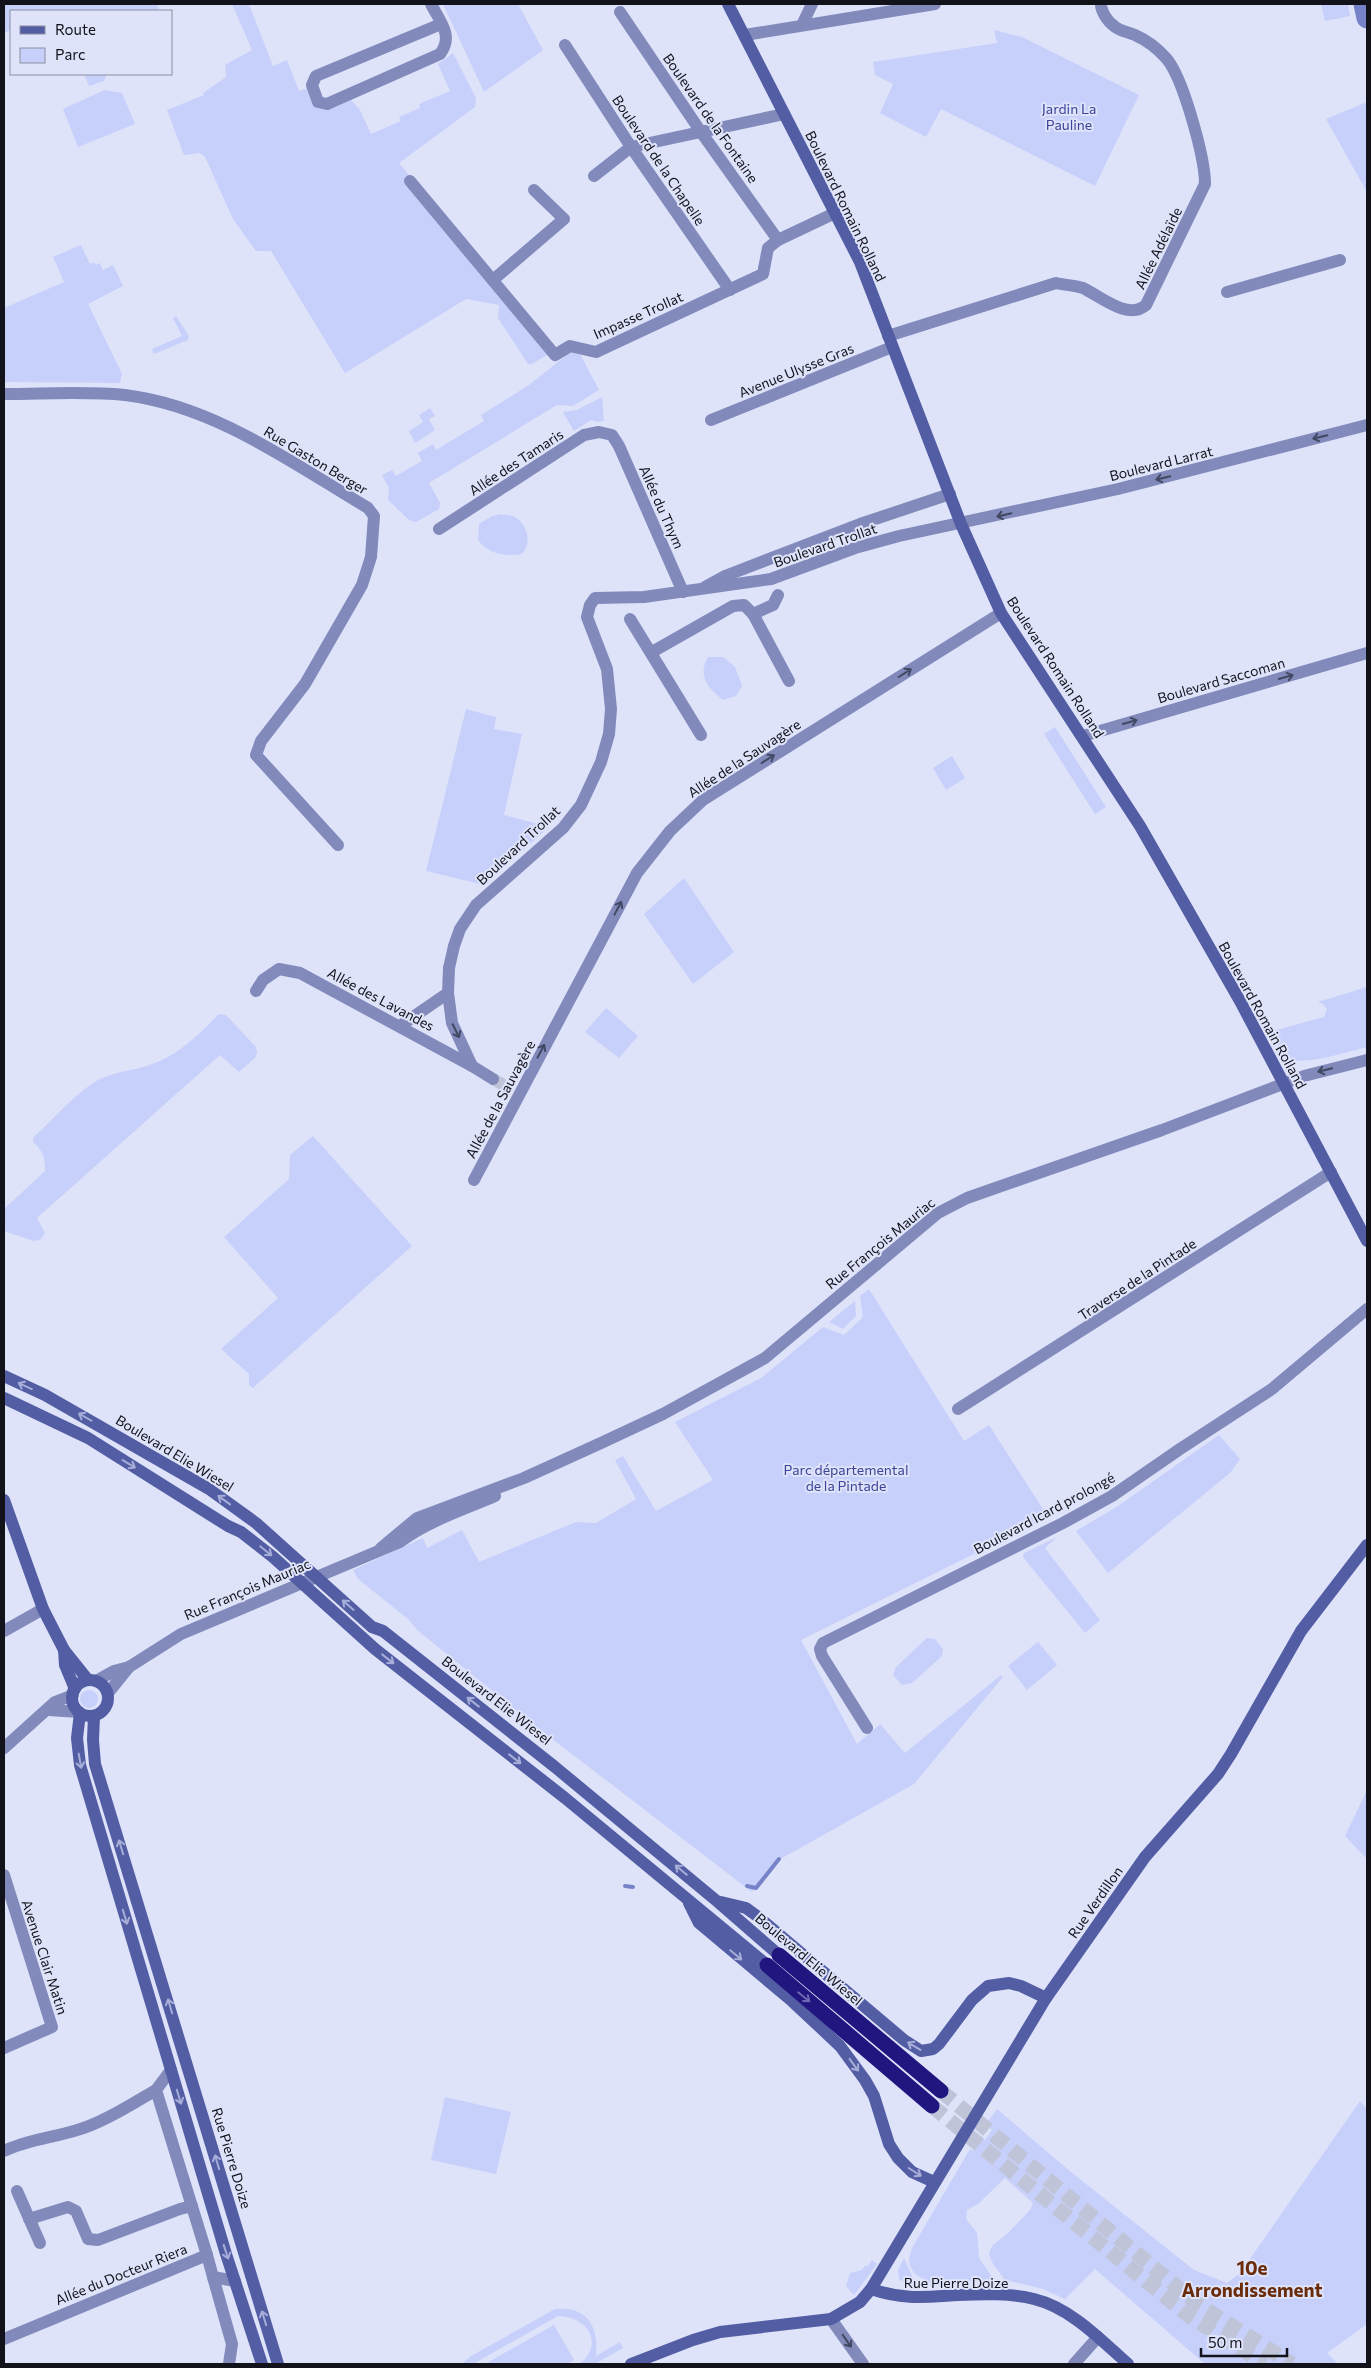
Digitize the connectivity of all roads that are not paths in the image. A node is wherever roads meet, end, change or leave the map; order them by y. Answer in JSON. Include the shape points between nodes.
{"nodes":[{"id":1,"x":431,"y":4,"type":"edge"},
{"id":2,"x":728,"y":4,"type":"edge"},
{"id":3,"x":812,"y":4,"type":"edge"},
{"id":4,"x":935,"y":4,"type":"edge"},
{"id":5,"x":1101,"y":4,"type":"edge"},
{"id":6,"x":620,"y":12,"type":"dead end"},
{"id":7,"x":441,"y":24,"type":"junction"},
{"id":8,"x":802,"y":25,"type":"junction"},
{"id":9,"x":745,"y":35,"type":"junction"},
{"id":10,"x":565,"y":45,"type":"dead end"},
{"id":11,"x":784,"y":114,"type":"junction"},
{"id":12,"x":701,"y":132,"type":"junction"},
{"id":13,"x":631,"y":147,"type":"junction"},
{"id":14,"x":594,"y":176,"type":"dead end"},
{"id":15,"x":410,"y":181,"type":"dead end"},
{"id":16,"x":534,"y":190,"type":"dead end"},
{"id":17,"x":834,"y":213,"type":"junction"},
{"id":18,"x":778,"y":240,"type":"junction"},
{"id":19,"x":1340,"y":260,"type":"dead end"},
{"id":20,"x":494,"y":279,"type":"junction"},
{"id":21,"x":730,"y":290,"type":"junction"},
{"id":22,"x":1227,"y":292,"type":"dead end"},
{"id":23,"x":890,"y":341,"type":"junction"},
{"id":24,"x":4,"y":394,"type":"edge"},
{"id":25,"x":711,"y":420,"type":"dead end"},
{"id":26,"x":1367,"y":425,"type":"edge"},
{"id":27,"x":612,"y":435,"type":"joint"},
{"id":28,"x":950,"y":494,"type":"junction"},
{"id":29,"x":961,"y":524,"type":"junction"},
{"id":30,"x":439,"y":529,"type":"dead end"},
{"id":31,"x":786,"y":574,"type":"junction"},
{"id":32,"x":771,"y":579,"type":"junction"},
{"id":33,"x":698,"y":591,"type":"junction"},
{"id":34,"x":683,"y":592,"type":"junction"},
{"id":35,"x":778,"y":595,"type":"junction"},
{"id":36,"x":1001,"y":613,"type":"junction"},
{"id":37,"x":753,"y":614,"type":"junction"},
{"id":38,"x":630,"y":619,"type":"dead end"},
{"id":39,"x":652,"y":652,"type":"junction"},
{"id":40,"x":1367,"y":653,"type":"edge"},
{"id":41,"x":789,"y":681,"type":"dead end"},
{"id":42,"x":701,"y":734,"type":"dead end"},
{"id":43,"x":1083,"y":736,"type":"junction"},
{"id":44,"x":338,"y":845,"type":"dead end"},
{"id":45,"x":256,"y":991,"type":"dead end"},
{"id":46,"x":448,"y":993,"type":"junction"},
{"id":47,"x":400,"y":1026,"type":"junction"},
{"id":48,"x":1367,"y":1060,"type":"edge"},
{"id":49,"x":472,"y":1066,"type":"junction"},
{"id":50,"x":493,"y":1079,"type":"tunnel mouth"},
{"id":51,"x":1284,"y":1084,"type":"junction"},
{"id":52,"x":507,"y":1087,"type":"tunnel mouth"},
{"id":53,"x":518,"y":1094,"type":"junction"},
{"id":54,"x":1331,"y":1172,"type":"junction"},
{"id":55,"x":474,"y":1180,"type":"dead end"},
{"id":56,"x":1367,"y":1242,"type":"edge"},
{"id":57,"x":1367,"y":1309,"type":"edge"},
{"id":58,"x":4,"y":1376,"type":"edge"},
{"id":59,"x":4,"y":1398,"type":"edge"},
{"id":60,"x":958,"y":1410,"type":"dead end"},
{"id":61,"x":4,"y":1500,"type":"edge"},
{"id":62,"x":1366,"y":1547,"type":"edge"},
{"id":63,"x":315,"y":1576,"type":"junction"},
{"id":64,"x":301,"y":1583,"type":"junction"},
{"id":65,"x":43,"y":1609,"type":"junction"},
{"id":66,"x":4,"y":1631,"type":"edge"},
{"id":67,"x":64,"y":1650,"type":"junction"},
{"id":68,"x":129,"y":1666,"type":"junction"},
{"id":69,"x":92,"y":1680,"type":"junction"},
{"id":70,"x":74,"y":1692,"type":"junction"},
{"id":71,"x":108,"y":1693,"type":"junction"},
{"id":72,"x":49,"y":1710,"type":"junction"},
{"id":73,"x":80,"y":1712,"type":"junction"},
{"id":74,"x":94,"y":1716,"type":"junction"},
{"id":75,"x":867,"y":1728,"type":"dead end"},
{"id":76,"x":4,"y":1748,"type":"edge"},
{"id":77,"x":4,"y":1875,"type":"edge"},
{"id":78,"x":686,"y":1898,"type":"junction"},
{"id":79,"x":718,"y":1902,"type":"junction"},
{"id":80,"x":779,"y":1955,"type":"joint"},
{"id":81,"x":156,"y":1960,"type":"junction"},
{"id":82,"x":767,"y":1965,"type":"joint"},
{"id":83,"x":140,"y":1966,"type":"junction"},
{"id":84,"x":1046,"y":1998,"type":"junction"},
{"id":85,"x":4,"y":2048,"type":"edge"},
{"id":86,"x":171,"y":2070,"type":"junction"},
{"id":87,"x":156,"y":2090,"type":"junction"},
{"id":88,"x":941,"y":2091,"type":"tunnel mouth"},
{"id":89,"x":932,"y":2106,"type":"tunnel mouth"},
{"id":90,"x":4,"y":2151,"type":"edge"},
{"id":91,"x":934,"y":2182,"type":"junction"},
{"id":92,"x":17,"y":2190,"type":"dead end"},
{"id":93,"x":192,"y":2206,"type":"junction"},
{"id":94,"x":29,"y":2219,"type":"junction"},
{"id":95,"x":40,"y":2243,"type":"dead end"},
{"id":96,"x":208,"y":2255,"type":"junction"},
{"id":97,"x":213,"y":2277,"type":"junction"},
{"id":98,"x":235,"y":2281,"type":"junction"},
{"id":99,"x":871,"y":2289,"type":"junction"},
{"id":100,"x":831,"y":2319,"type":"junction"},
{"id":101,"x":1098,"y":2337,"type":"junction"},
{"id":102,"x":4,"y":2339,"type":"edge"},
{"id":103,"x":229,"y":2364,"type":"edge"},
{"id":104,"x":262,"y":2364,"type":"edge"},
{"id":105,"x":278,"y":2364,"type":"edge"},
{"id":106,"x":631,"y":2364,"type":"edge"},
{"id":107,"x":863,"y":2364,"type":"edge"},
{"id":108,"x":1074,"y":2364,"type":"edge"},
{"id":109,"x":1128,"y":2364,"type":"edge"}],
"edges":[{"from":1,"to":7,"type":"street"},
{"from":2,"to":9,"type":"street","name":"Boulevard Romain Rolland"},
{"from":3,"to":8,"type":"street"},
{"from":4,"to":8,"type":"street"},
{"from":5,"to":23,"type":"street","name":"Allée Adélaïde","via":[[1101,11],[1114,26],[1152,46],[1172,67],[1198,138],[1205,171],[1205,184],[1146,305],[1142,309],[1127,311],[1081,288],[1056,284]]},
{"from":6,"to":12,"type":"street","name":"Boulevard de la Fontaine"},
{"from":7,"to":7,"type":"street","via":[[447,38],[440,54],[327,104],[318,102],[312,85],[316,76]]},
{"from":8,"to":9,"type":"street"},
{"from":9,"to":11,"type":"street","name":"Boulevard Romain Rolland"},
{"from":10,"to":13,"type":"street","name":"Boulevard de la Chapelle"},
{"from":11,"to":12,"type":"street"},
{"from":11,"to":17,"type":"street","name":"Boulevard Romain Rolland"},
{"from":12,"to":13,"type":"street"},
{"from":12,"to":18,"type":"street","name":"Boulevard de la Fontaine"},
{"from":13,"to":14,"type":"street"},
{"from":13,"to":21,"type":"street","name":"Boulevard de la Chapelle"},
{"from":15,"to":20,"type":"street","name":"Impasse Trollat"},
{"from":16,"to":20,"type":"street","via":[[564,219]]},
{"from":17,"to":18,"type":"street"},
{"from":17,"to":23,"type":"street","name":"Boulevard Romain Rolland","via":[[860,262]]},
{"from":18,"to":21,"type":"street","name":"Impasse Trollat","via":[[768,248],[763,274]]},
{"from":19,"to":22,"type":"street"},
{"from":20,"to":21,"type":"street","name":"Impasse Trollat","via":[[556,354],[570,346],[596,352]]},
{"from":23,"to":25,"type":"street","name":"Avenue Ulysse Gras"},
{"from":23,"to":28,"type":"street","name":"Boulevard Romain Rolland"},
{"from":24,"to":44,"type":"street","name":"Rue Gaston Berger","via":[[126,395],[189,410],[251,439],[368,508],[374,516],[371,558],[362,585],[310,676],[261,741],[256,755]]},
{"from":26,"to":29,"type":"street","name":"Boulevard Larrat","one_way":true,"via":[[1118,489]]},
{"from":27,"to":30,"type":"street","name":"Allée des Tamaris","via":[[599,432],[584,435]]},
{"from":27,"to":34,"type":"street","name":"Allée du Thym"},
{"from":28,"to":29,"type":"street","name":"Boulevard Romain Rolland"},
{"from":28,"to":33,"type":"street","name":"Boulevard Trollat","via":[[860,524],[725,576]]},
{"from":29,"to":31,"type":"street","name":"Boulevard Trollat","via":[[854,548]]},
{"from":29,"to":36,"type":"street","name":"Boulevard Romain Rolland"},
{"from":31,"to":32,"type":"street","name":"Boulevard Trollat"},
{"from":31,"to":35,"type":"street"},
{"from":32,"to":33,"type":"street","name":"Boulevard Trollat"},
{"from":32,"to":35,"type":"street"},
{"from":33,"to":34,"type":"street","name":"Boulevard Trollat"},
{"from":34,"to":46,"type":"street","name":"Boulevard Trollat","via":[[595,598],[590,605],[587,617],[607,669],[611,709],[602,762],[581,805],[563,828],[489,893],[467,917],[454,946]]},
{"from":35,"to":37,"type":"street","via":[[773,605]]},
{"from":36,"to":43,"type":"street","name":"Boulevard Romain Rolland"},
{"from":53,"to":36,"type":"street","name":"Allée de la Sauvagère","one_way":true,"via":[[637,873],[670,831],[703,800]]},
{"from":37,"to":39,"type":"street","via":[[744,605],[733,606]]},
{"from":37,"to":41,"type":"street"},
{"from":38,"to":39,"type":"street"},
{"from":39,"to":42,"type":"street"},
{"from":43,"to":40,"type":"street","name":"Boulevard Saccoman","one_way":true},
{"from":43,"to":51,"type":"street","name":"Boulevard Romain Rolland","via":[[1140,826]]},
{"from":45,"to":47,"type":"street","name":"Allée des Lavandes","via":[[263,980],[279,969],[300,973]]},
{"from":46,"to":47,"type":"street"},
{"from":46,"to":49,"type":"street","name":"Boulevard Trollat","one_way":true,"via":[[452,1023]]},
{"from":47,"to":49,"type":"street","name":"Allée des Lavandes"},
{"from":48,"to":51,"type":"street","name":"Rue François Mauriac","one_way":true},
{"from":49,"to":50,"type":"street","name":"Allée des Lavandes"},
{"from":51,"to":54,"type":"street","name":"Boulevard Romain Rolland"},
{"from":51,"to":63,"type":"street","name":"Rue François Mauriac","via":[[967,1198],[938,1213],[765,1358],[663,1414],[450,1514],[400,1542]]},
{"from":52,"to":53,"type":"street"},
{"from":53,"to":55,"type":"street","name":"Allée de la Sauvagère"},
{"from":54,"to":56,"type":"street","name":"Boulevard Romain Rolland"},
{"from":54,"to":60,"type":"street","name":"Traverse de la Pintade"},
{"from":57,"to":75,"type":"street","name":"Boulevard Icard prolongé","via":[[1272,1389],[1112,1496],[823,1643],[820,1649],[822,1656]]},
{"from":63,"to":58,"type":"street","name":"Boulevard Elie Wiesel","one_way":true,"via":[[256,1523],[209,1489],[46,1395]]},
{"from":59,"to":64,"type":"street","one_way":true,"via":[[88,1438],[241,1532]]},
{"from":61,"to":65,"type":"street"},
{"from":62,"to":84,"type":"street","name":"Rue Verdillon","via":[[1301,1631],[1218,1774],[1145,1856]]},
{"from":63,"to":64,"type":"street","name":"Rue François Mauriac"},
{"from":79,"to":63,"type":"street","name":"Boulevard Elie Wiesel","one_way":true,"via":[[555,1767],[383,1632],[372,1627]]},
{"from":64,"to":68,"type":"street","name":"Rue François Mauriac","via":[[181,1634]]},
{"from":64,"to":78,"type":"street","one_way":true,"via":[[375,1649]]},
{"from":65,"to":66,"type":"street"},
{"from":65,"to":67,"type":"street"},
{"from":67,"to":69,"type":"street"},
{"from":67,"to":70,"type":"street","via":[[65,1665]]},
{"from":68,"to":69,"type":"street","name":"Rue François Mauriac"},
{"from":68,"to":71,"type":"street","name":"Rue François Mauriac"},
{"from":69,"to":70,"type":"street","name":"Rue François Mauriac","via":[[78,1685]]},
{"from":69,"to":71,"type":"street","via":[[106,1688]]},
{"from":70,"to":72,"type":"street","name":"Rue François Mauriac","via":[[55,1702]]},
{"from":70,"to":73,"type":"street","via":[[75,1707]]},
{"from":71,"to":74,"type":"street","name":"Rue François Mauriac","via":[[106,1707]]},
{"from":72,"to":73,"type":"street"},
{"from":72,"to":76,"type":"street","name":"Rue François Mauriac"},
{"from":73,"to":74,"type":"street"},
{"from":73,"to":83,"type":"street","one_way":true,"via":[[77,1738],[80,1765]]},
{"from":81,"to":74,"type":"street","name":"Rue Pierre Doize","one_way":true,"via":[[95,1764]]},
{"from":77,"to":85,"type":"street","name":"Avenue Clair Matin","via":[[52,2028]]},
{"from":78,"to":82,"type":"street"},
{"from":78,"to":91,"type":"street","one_way":true,"via":[[698,1923],[792,2001],[840,2046],[874,2096],[889,2144],[898,2158],[912,2172]]},
{"from":79,"to":80,"type":"street","name":"Boulevard Elie Wiesel"},
{"from":84,"to":79,"type":"street","one_way":true,"via":[[1009,1983],[988,1986],[972,2000],[933,2049],[914,2048],[757,1916],[746,1908]]},
{"from":80,"to":88,"type":"highway","name":"Boulevard Elie Wiesel"},
{"from":81,"to":83,"type":"street"},
{"from":105,"to":81,"type":"street","name":"Rue Pierre Doize","one_way":true},
{"from":82,"to":89,"type":"highway","one_way":true},
{"from":83,"to":86,"type":"street"},
{"from":84,"to":91,"type":"street","name":"Rue Verdillon"},
{"from":86,"to":87,"type":"street"},
{"from":86,"to":98,"type":"street","one_way":true},
{"from":87,"to":90,"type":"street","via":[[76,2131],[17,2144]]},
{"from":87,"to":93,"type":"street"},
{"from":91,"to":99,"type":"street","name":"Rue Verdillon"},
{"from":92,"to":94,"type":"street"},
{"from":93,"to":94,"type":"street","via":[[98,2240],[88,2239],[76,2211],[68,2207]]},
{"from":93,"to":96,"type":"street"},
{"from":94,"to":95,"type":"street"},
{"from":96,"to":97,"type":"street","name":"Allée du Docteur Riera"},
{"from":96,"to":102,"type":"street","name":"Allée du Docteur Riera"},
{"from":97,"to":98,"type":"street"},
{"from":97,"to":103,"type":"street","name":"Allée du Docteur Riera","via":[[232,2344]]},
{"from":98,"to":104,"type":"street"},
{"from":99,"to":100,"type":"street","via":[[860,2302]]},
{"from":99,"to":101,"type":"street","name":"Rue Pierre Doize","via":[[908,2298],[1002,2295],[1034,2299],[1068,2315]]},
{"from":100,"to":106,"type":"street","via":[[720,2332]]},
{"from":100,"to":107,"type":"street","one_way":true},
{"from":101,"to":108,"type":"street"},
{"from":101,"to":109,"type":"street","name":"Rue Pierre Doize"}]}
